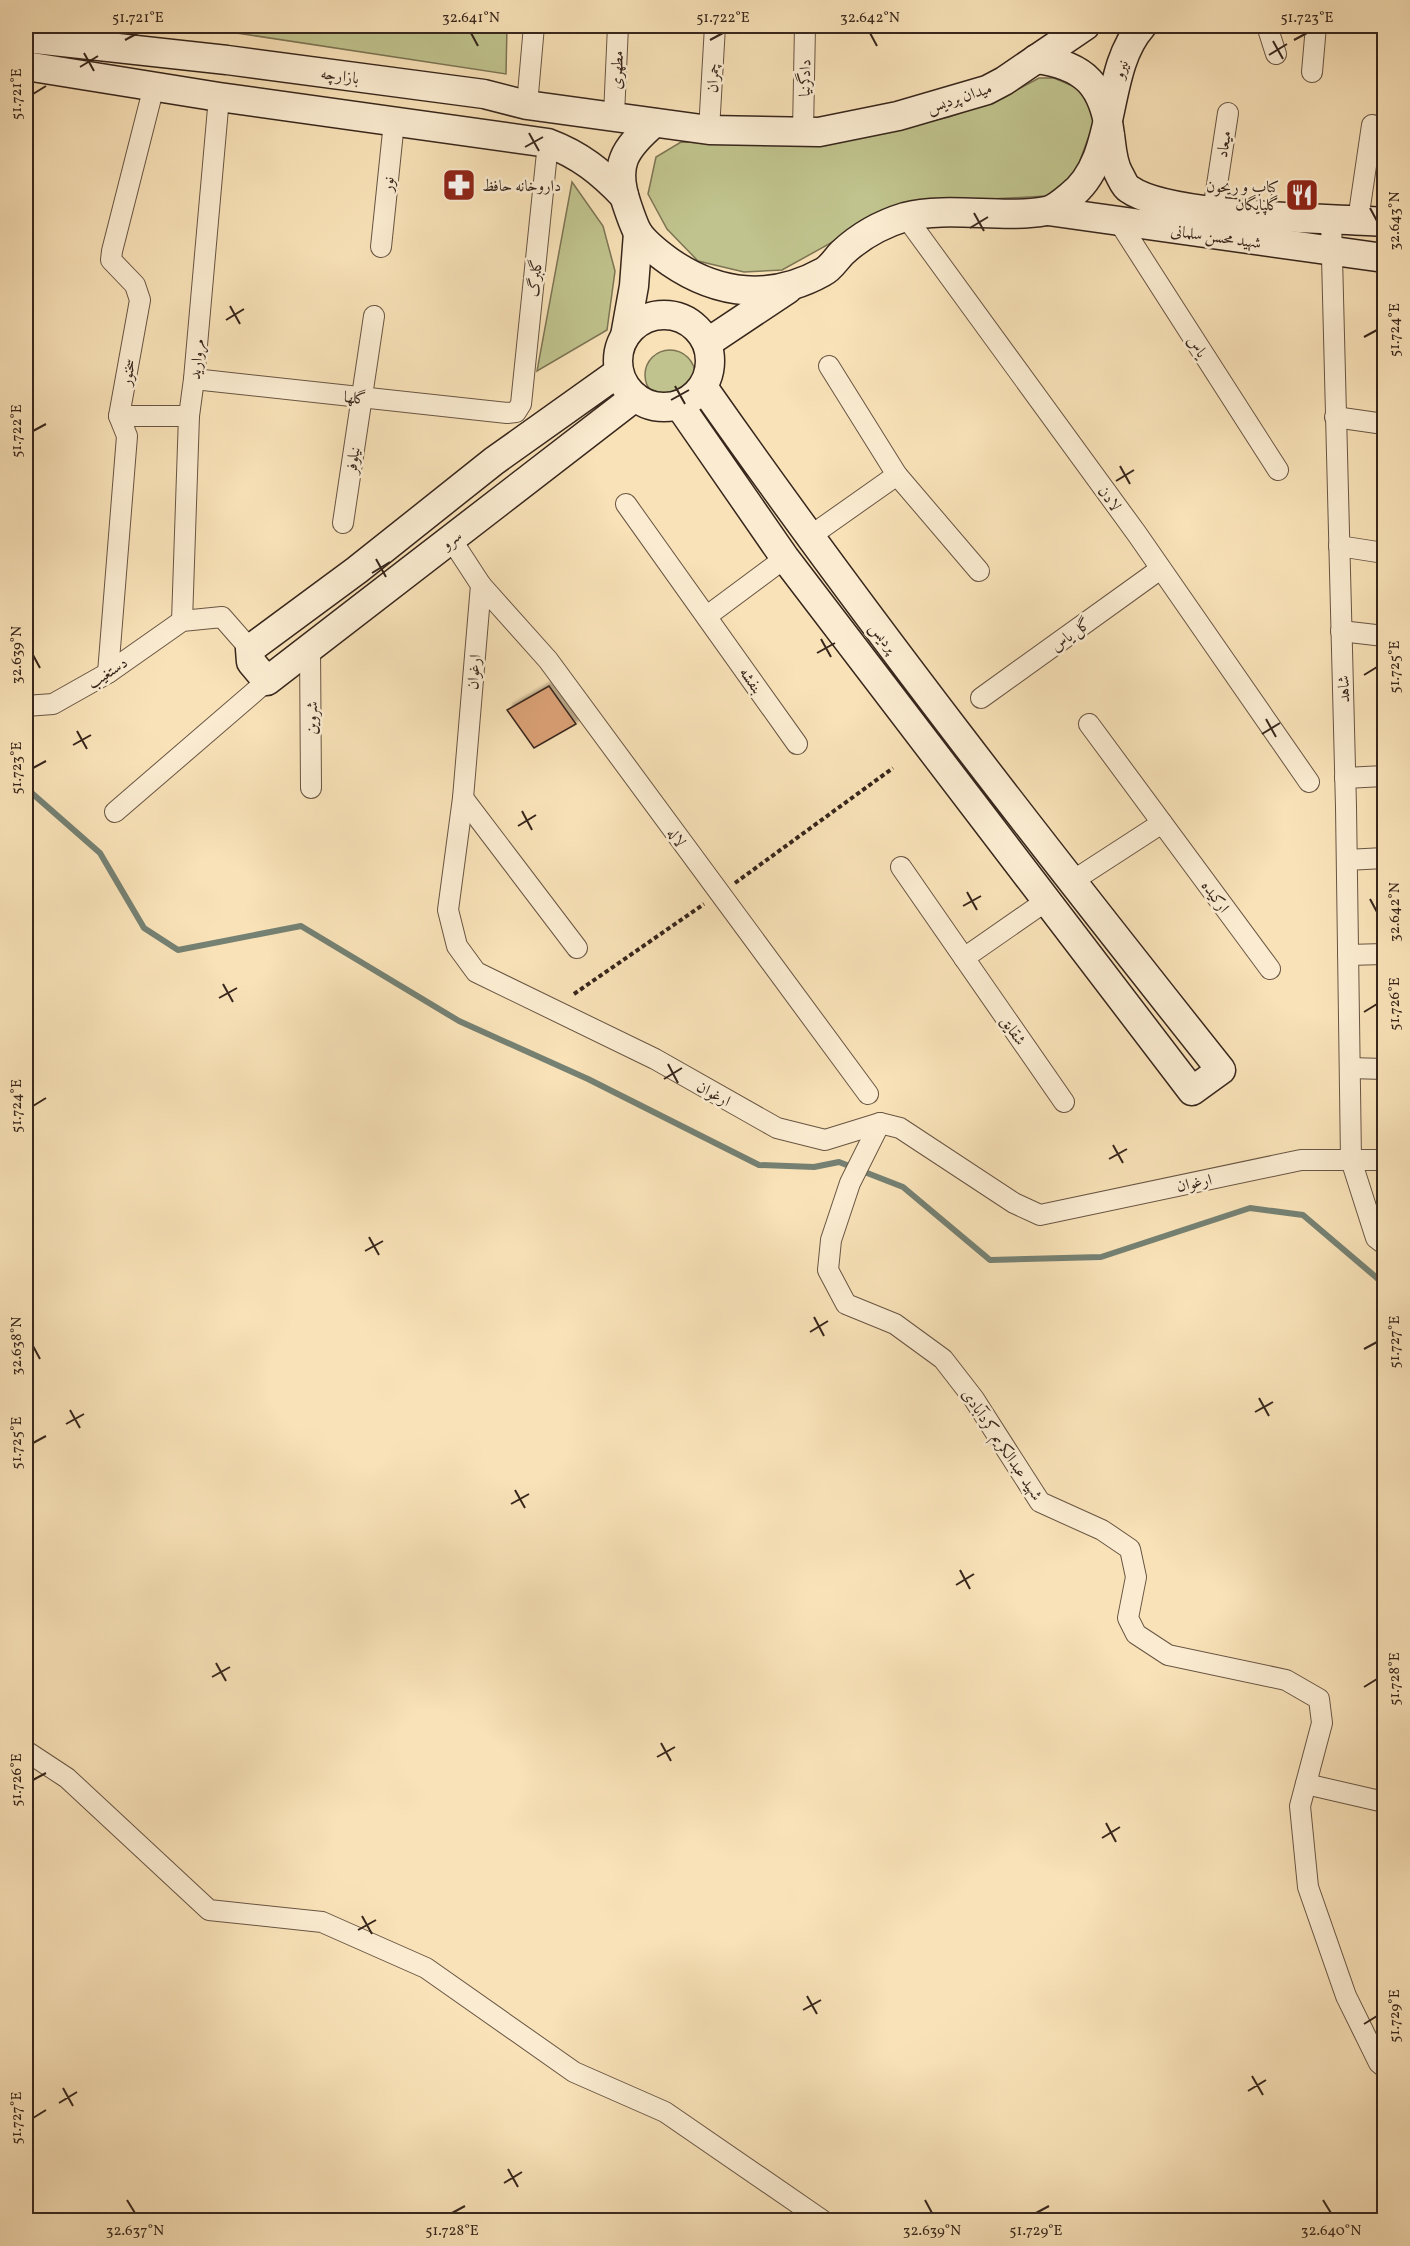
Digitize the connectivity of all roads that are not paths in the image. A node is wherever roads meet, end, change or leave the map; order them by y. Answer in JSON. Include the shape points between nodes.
{"nodes":[{"id":1,"x":534,"y":26,"type":"edge"},
{"id":2,"x":618,"y":26,"type":"edge"},
{"id":3,"x":715,"y":26,"type":"edge"},
{"id":4,"x":805,"y":26,"type":"edge"},
{"id":5,"x":1085,"y":26,"type":"edge"},
{"id":6,"x":1143,"y":26,"type":"edge"},
{"id":7,"x":1267,"y":26,"type":"edge"},
{"id":8,"x":1316,"y":26,"type":"edge"},
{"id":9,"x":26,"y":38,"type":"edge"},
{"id":10,"x":1276,"y":54,"type":"dead end"},
{"id":11,"x":1036,"y":59,"type":"junction"},
{"id":12,"x":26,"y":66,"type":"edge"},
{"id":13,"x":1312,"y":72,"type":"dead end"},
{"id":14,"x":154,"y":86,"type":"junction"},
{"id":15,"x":219,"y":97,"type":"junction"},
{"id":16,"x":527,"y":105,"type":"junction"},
{"id":17,"x":1228,"y":113,"type":"dead end"},
{"id":18,"x":614,"y":115,"type":"junction"},
{"id":19,"x":1108,"y":116,"type":"junction"},
{"id":20,"x":394,"y":122,"type":"junction"},
{"id":21,"x":654,"y":123,"type":"junction"},
{"id":22,"x":1372,"y":125,"type":"dead end"},
{"id":23,"x":709,"y":130,"type":"junction"},
{"id":24,"x":803,"y":131,"type":"junction"},
{"id":25,"x":548,"y":143,"type":"junction"},
{"id":26,"x":624,"y":196,"type":"junction"},
{"id":27,"x":1048,"y":211,"type":"junction"},
{"id":28,"x":1213,"y":211,"type":"junction"},
{"id":29,"x":906,"y":217,"type":"junction"},
{"id":30,"x":1358,"y":220,"type":"edge"},
{"id":31,"x":1119,"y":222,"type":"junction"},
{"id":32,"x":638,"y":233,"type":"junction"},
{"id":33,"x":381,"y":247,"type":"dead end"},
{"id":34,"x":1332,"y":252,"type":"junction"},
{"id":35,"x":1384,"y":258,"type":"edge"},
{"id":36,"x":794,"y":286,"type":"junction"},
{"id":37,"x":374,"y":316,"type":"dead end"},
{"id":38,"x":625,"y":336,"type":"junction"},
{"id":39,"x":707,"y":343,"type":"junction"},
{"id":40,"x":829,"y":366,"type":"dead end"},
{"id":41,"x":619,"y":372,"type":"junction"},
{"id":42,"x":194,"y":379,"type":"junction"},
{"id":43,"x":703,"y":387,"type":"junction"},
{"id":44,"x":361,"y":397,"type":"junction"},
{"id":45,"x":635,"y":397,"type":"junction"},
{"id":46,"x":679,"y":405,"type":"junction"},
{"id":47,"x":516,"y":412,"type":"joint"},
{"id":48,"x":119,"y":416,"type":"junction"},
{"id":49,"x":189,"y":416,"type":"junction"},
{"id":50,"x":1335,"y":417,"type":"junction"},
{"id":51,"x":1384,"y":424,"type":"edge"},
{"id":52,"x":1278,"y":470,"type":"dead end"},
{"id":53,"x":897,"y":475,"type":"junction"},
{"id":54,"x":626,"y":504,"type":"dead end"},
{"id":55,"x":343,"y":523,"type":"dead end"},
{"id":56,"x":809,"y":537,"type":"junction"},
{"id":57,"x":451,"y":539,"type":"junction"},
{"id":58,"x":1339,"y":546,"type":"junction"},
{"id":59,"x":1384,"y":553,"type":"edge"},
{"id":60,"x":785,"y":558,"type":"junction"},
{"id":61,"x":357,"y":570,"type":"junction"},
{"id":62,"x":1159,"y":570,"type":"junction"},
{"id":63,"x":979,"y":571,"type":"dead end"},
{"id":64,"x":481,"y":585,"type":"junction"},
{"id":65,"x":375,"y":597,"type":"junction"},
{"id":66,"x":707,"y":616,"type":"junction"},
{"id":67,"x":182,"y":621,"type":"junction"},
{"id":68,"x":1341,"y":632,"type":"junction"},
{"id":69,"x":1384,"y":636,"type":"edge"},
{"id":70,"x":310,"y":647,"type":"junction"},
{"id":71,"x":250,"y":649,"type":"junction"},
{"id":72,"x":108,"y":673,"type":"junction"},
{"id":73,"x":267,"y":681,"type":"junction"},
{"id":74,"x":981,"y":698,"type":"dead end"},
{"id":75,"x":26,"y":706,"type":"edge"},
{"id":76,"x":1089,"y":724,"type":"dead end"},
{"id":77,"x":797,"y":744,"type":"dead end"},
{"id":78,"x":1384,"y":776,"type":"edge"},
{"id":79,"x":1345,"y":778,"type":"junction"},
{"id":80,"x":1308,"y":782,"type":"dead end"},
{"id":81,"x":311,"y":788,"type":"dead end"},
{"id":82,"x":463,"y":798,"type":"junction"},
{"id":83,"x":115,"y":812,"type":"dead end"},
{"id":84,"x":1162,"y":823,"type":"junction"},
{"id":85,"x":1384,"y":858,"type":"edge"},
{"id":86,"x":1347,"y":860,"type":"junction"},
{"id":87,"x":901,"y":867,"type":"dead end"},
{"id":88,"x":1071,"y":882,"type":"junction"},
{"id":89,"x":1046,"y":900,"type":"junction"},
{"id":90,"x":577,"y":948,"type":"dead end"},
{"id":91,"x":1384,"y":954,"type":"edge"},
{"id":92,"x":1348,"y":956,"type":"junction"},
{"id":93,"x":964,"y":958,"type":"junction"},
{"id":94,"x":1270,"y":969,"type":"dead end"},
{"id":95,"x":1350,"y":1068,"type":"junction"},
{"id":96,"x":1384,"y":1069,"type":"edge"},
{"id":97,"x":868,"y":1094,"type":"dead end"},
{"id":98,"x":1064,"y":1102,"type":"dead end"},
{"id":99,"x":880,"y":1123,"type":"junction"},
{"id":100,"x":1352,"y":1160,"type":"junction"},
{"id":101,"x":1384,"y":1160,"type":"edge"},
{"id":102,"x":1384,"y":1244,"type":"edge"},
{"id":103,"x":26,"y":1751,"type":"edge"},
{"id":104,"x":1306,"y":1784,"type":"junction"},
{"id":105,"x":1384,"y":1802,"type":"edge"},
{"id":106,"x":1384,"y":2067,"type":"edge"},
{"id":107,"x":822,"y":2220,"type":"edge"}],
"edges":[{"from":1,"to":16,"type":"street"},
{"from":2,"to":18,"type":"street","name":"مطهری"},
{"from":3,"to":23,"type":"street","name":"چمران"},
{"from":4,"to":24,"type":"street","name":"دادگرنیا"},
{"from":5,"to":11,"type":"street"},
{"from":6,"to":19,"type":"street","name":"نیرو","via":[[1121,60]]},
{"from":7,"to":10,"type":"street"},
{"from":8,"to":13,"type":"street"},
{"from":9,"to":16,"type":"street","name":"بازارچه","via":[[484,94]]},
{"from":11,"to":19,"type":"street","via":[[1058,62],[1079,71],[1097,88]]},
{"from":11,"to":24,"type":"street","name":"میدان پردیس","via":[[1004,81],[969,96],[898,116],[825,131]]},
{"from":12,"to":14,"type":"street"},
{"from":14,"to":15,"type":"street"},
{"from":14,"to":48,"type":"street","name":"سخنور","via":[[111,260],[135,285],[140,300]]},
{"from":15,"to":20,"type":"street"},
{"from":15,"to":42,"type":"street","name":"مروارید"},
{"from":16,"to":18,"type":"street","name":"بازارچه"},
{"from":17,"to":28,"type":"street","name":"میعاد"},
{"from":18,"to":21,"type":"street","name":"بازارچه"},
{"from":19,"to":27,"type":"street","via":[[1088,178],[1071,196]]},
{"from":19,"to":28,"type":"street","name":"شهید محسن سلمانی","via":[[1114,166],[1126,188],[1144,197]]},
{"from":20,"to":25,"type":"street"},
{"from":20,"to":33,"type":"street","name":"نور"},
{"from":21,"to":23,"type":"street","name":"میدان پردیس"},
{"from":21,"to":26,"type":"street","via":[[633,141],[622,160]]},
{"from":22,"to":30,"type":"street","name":"شاهد"},
{"from":23,"to":24,"type":"street","name":"میدان پردیس"},
{"from":25,"to":26,"type":"street","via":[[599,170]]},
{"from":25,"to":47,"type":"street","name":"گلبرگ","via":[[521,404]]},
{"from":26,"to":32,"type":"street"},
{"from":27,"to":29,"type":"street"},
{"from":27,"to":31,"type":"street","name":"شهید محسن سلمانی"},
{"from":28,"to":30,"type":"street","name":"شهید محسن سلمانی"},
{"from":29,"to":36,"type":"street","via":[[871,232],[826,270]]},
{"from":29,"to":62,"type":"street","name":"لادن","via":[[1137,534]]},
{"from":30,"to":34,"type":"street","name":"شاهد"},
{"from":31,"to":34,"type":"street","name":"شهید محسن سلمانی"},
{"from":31,"to":52,"type":"street","name":"یاس"},
{"from":32,"to":36,"type":"street","via":[[660,255],[693,278],[740,291]]},
{"from":32,"to":38,"type":"street"},
{"from":34,"to":35,"type":"street","name":"شهید محسن سلمانی"},
{"from":34,"to":50,"type":"street","name":"شاهد"},
{"from":36,"to":39,"type":"street"},
{"from":37,"to":44,"type":"street","name":"نیلوفر"},
{"from":38,"to":39,"type":"street","via":[[642,319],[672,314],[699,329]]},
{"from":38,"to":41,"type":"street","via":[[618,356]]},
{"from":39,"to":43,"type":"street","via":[[709,373]]},
{"from":40,"to":53,"type":"street"},
{"from":41,"to":45,"type":"street"},
{"from":41,"to":61,"type":"street","name":"سرو","via":[[494,461]]},
{"from":42,"to":44,"type":"street","name":"گلها"},
{"from":42,"to":49,"type":"street","name":"مروارید"},
{"from":43,"to":46,"type":"street"},
{"from":43,"to":56,"type":"street","name":"پردیس"},
{"from":44,"to":47,"type":"street","name":"گلها"},
{"from":44,"to":55,"type":"street","name":"نیلوفر"},
{"from":45,"to":46,"type":"street","via":[[656,406]]},
{"from":45,"to":57,"type":"street","name":"سرو"},
{"from":46,"to":60,"type":"street","name":"پردیس"},
{"from":48,"to":49,"type":"street"},
{"from":48,"to":72,"type":"street","name":"سخنور","via":[[127,436]]},
{"from":49,"to":67,"type":"street","name":"مروارید"},
{"from":50,"to":51,"type":"street"},
{"from":50,"to":58,"type":"street","name":"شاهد"},
{"from":53,"to":56,"type":"street"},
{"from":53,"to":63,"type":"street"},
{"from":54,"to":66,"type":"street","name":"بنفشه"},
{"from":56,"to":60,"type":"street"},
{"from":56,"to":88,"type":"street","name":"پردیس"},
{"from":57,"to":64,"type":"street"},
{"from":57,"to":65,"type":"street","name":"سرو"},
{"from":58,"to":59,"type":"street"},
{"from":58,"to":68,"type":"street","name":"شاهد"},
{"from":60,"to":66,"type":"street"},
{"from":60,"to":89,"type":"street","name":"پردیس"},
{"from":61,"to":65,"type":"street"},
{"from":61,"to":71,"type":"street","name":"سرو"},
{"from":62,"to":74,"type":"street","name":"گل یاس"},
{"from":62,"to":80,"type":"street","name":"لادن"},
{"from":64,"to":82,"type":"street","name":"ارغوان"},
{"from":64,"to":97,"type":"street","name":"لاله","via":[[548,660]]},
{"from":65,"to":70,"type":"street","name":"سرو"},
{"from":66,"to":77,"type":"street","name":"بنفشه"},
{"from":67,"to":71,"type":"street","via":[[222,617]]},
{"from":67,"to":72,"type":"street","name":"دستغیب"},
{"from":68,"to":69,"type":"street"},
{"from":68,"to":79,"type":"street","name":"شاهد"},
{"from":70,"to":73,"type":"street","name":"سرو"},
{"from":70,"to":81,"type":"street","name":"شروین"},
{"from":71,"to":73,"type":"street","via":[[251,662]]},
{"from":72,"to":75,"type":"street","name":"دستغیب","via":[[53,704]]},
{"from":73,"to":83,"type":"street"},
{"from":76,"to":84,"type":"street","name":"ارکیده"},
{"from":78,"to":79,"type":"street"},
{"from":79,"to":86,"type":"street","name":"شاهد"},
{"from":82,"to":90,"type":"street"},
{"from":82,"to":99,"type":"street","name":"ارغوان","via":[[448,910],[457,946],[476,972],[655,1059],[777,1128],[825,1140]]},
{"from":84,"to":88,"type":"street"},
{"from":84,"to":94,"type":"street","name":"ارکیده"},
{"from":85,"to":86,"type":"street"},
{"from":86,"to":92,"type":"street","name":"شاهد"},
{"from":87,"to":93,"type":"street","name":"شقایق"},
{"from":88,"to":89,"type":"street"},
{"from":88,"to":89,"type":"street","name":"پردیس","via":[[1221,1070],[1192,1091]]},
{"from":89,"to":93,"type":"street"},
{"from":91,"to":92,"type":"street"},
{"from":92,"to":95,"type":"street","name":"شاهد"},
{"from":93,"to":98,"type":"street","name":"شقایق"},
{"from":95,"to":96,"type":"street"},
{"from":95,"to":100,"type":"street","name":"شاهد"},
{"from":99,"to":100,"type":"street","name":"ارغوان","via":[[900,1128],[1014,1203],[1040,1215],[1301,1160]]},
{"from":99,"to":104,"type":"street","name":"شهید عبدالکریم کردآبادی","via":[[850,1183],[831,1240],[828,1270],[846,1304],[895,1324],[943,1359],[974,1399],[1040,1502],[1102,1530],[1130,1548],[1136,1577],[1128,1618],[1136,1634],[1168,1655],[1287,1680],[1319,1699],[1322,1723]]},
{"from":100,"to":101,"type":"street","name":"ارغوان"},
{"from":100,"to":102,"type":"street","name":"شاهد","via":[[1376,1238]]},
{"from":103,"to":107,"type":"street","via":[[67,1778],[208,1910],[322,1923],[426,1968],[574,2072],[665,2112]]},
{"from":104,"to":105,"type":"street"},
{"from":104,"to":106,"type":"street","name":"شهید عبدالکریم کردآبادی","via":[[1300,1806],[1308,1887],[1346,1996]]}]}
